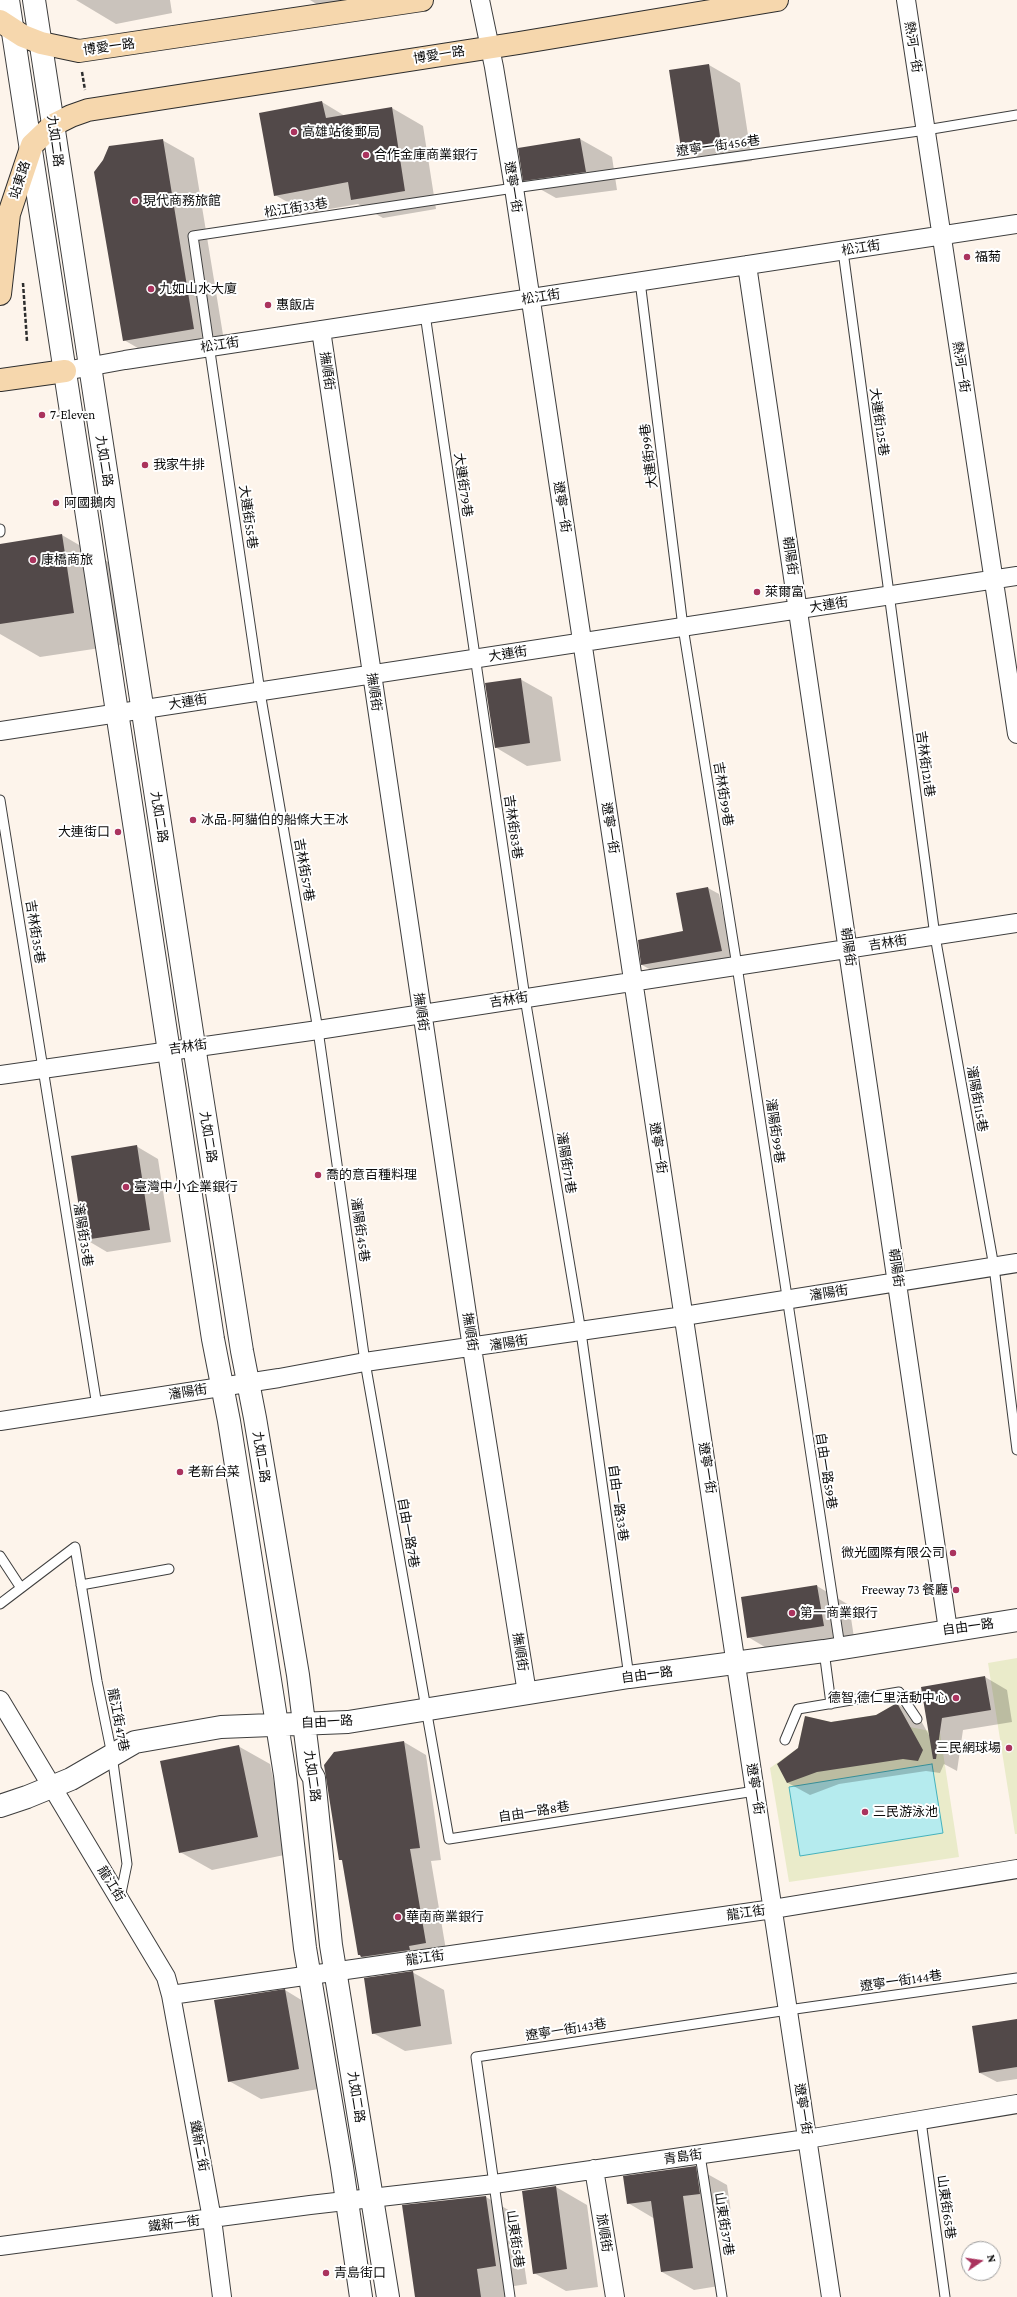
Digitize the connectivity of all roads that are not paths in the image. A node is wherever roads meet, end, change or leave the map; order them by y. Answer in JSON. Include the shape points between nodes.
{"nodes":[{"id":1,"x":8,"y":0,"type":"edge"},
{"id":2,"x":34,"y":0,"type":"edge"},
{"id":3,"x":422,"y":0,"type":"edge"},
{"id":4,"x":480,"y":0,"type":"edge"},
{"id":5,"x":777,"y":0,"type":"edge"},
{"id":6,"x":906,"y":0,"type":"edge"},
{"id":7,"x":6,"y":26,"type":"edge"},
{"id":8,"x":41,"y":43,"type":"junction"},
{"id":9,"x":490,"y":48,"type":"junction"},
{"id":10,"x":101,"y":109,"type":"joint"},
{"id":11,"x":1017,"y":115,"type":"edge"},
{"id":12,"x":53,"y":126,"type":"junction"},
{"id":13,"x":926,"y":130,"type":"junction"},
{"id":14,"x":32,"y":144,"type":"junction"},
{"id":15,"x":514,"y":188,"type":"junction"},
{"id":16,"x":1017,"y":224,"type":"edge"},
{"id":17,"x":941,"y":236,"type":"junction"},
{"id":18,"x":843,"y":251,"type":"junction"},
{"id":19,"x":747,"y":265,"type":"junction"},
{"id":20,"x":640,"y":282,"type":"junction"},
{"id":21,"x":0,"y":294,"type":"edge"},
{"id":22,"x":530,"y":298,"type":"junction"},
{"id":23,"x":425,"y":314,"type":"junction"},
{"id":24,"x":321,"y":330,"type":"junction"},
{"id":25,"x":210,"y":347,"type":"junction"},
{"id":26,"x":90,"y":366,"type":"junction"},
{"id":27,"x":65,"y":371,"type":"junction"},
{"id":28,"x":0,"y":380,"type":"edge"},
{"id":29,"x":1017,"y":576,"type":"edge"},
{"id":30,"x":994,"y":580,"type":"junction"},
{"id":31,"x":889,"y":596,"type":"junction"},
{"id":32,"x":798,"y":610,"type":"junction"},
{"id":33,"x":683,"y":627,"type":"junction"},
{"id":34,"x":582,"y":643,"type":"junction"},
{"id":35,"x":475,"y":659,"type":"junction"},
{"id":36,"x":371,"y":675,"type":"junction"},
{"id":37,"x":260,"y":692,"type":"junction"},
{"id":38,"x":142,"y":709,"type":"junction"},
{"id":39,"x":117,"y":713,"type":"junction"},
{"id":40,"x":0,"y":731,"type":"edge"},
{"id":41,"x":1017,"y":734,"type":"edge"},
{"id":42,"x":0,"y":800,"type":"edge"},
{"id":43,"x":1017,"y":923,"type":"edge"},
{"id":44,"x":935,"y":936,"type":"junction"},
{"id":45,"x":848,"y":949,"type":"junction"},
{"id":46,"x":737,"y":966,"type":"junction"},
{"id":47,"x":633,"y":982,"type":"junction"},
{"id":48,"x":525,"y":998,"type":"junction"},
{"id":49,"x":421,"y":1014,"type":"junction"},
{"id":50,"x":318,"y":1030,"type":"junction"},
{"id":51,"x":194,"y":1047,"type":"junction"},
{"id":52,"x":168,"y":1050,"type":"junction"},
{"id":53,"x":44,"y":1069,"type":"junction"},
{"id":54,"x":0,"y":1075,"type":"edge"},
{"id":55,"x":1017,"y":1263,"type":"edge"},
{"id":56,"x":994,"y":1267,"type":"junction"},
{"id":57,"x":898,"y":1282,"type":"junction"},
{"id":58,"x":787,"y":1299,"type":"junction"},
{"id":59,"x":684,"y":1316,"type":"junction"},
{"id":60,"x":581,"y":1332,"type":"junction"},
{"id":61,"x":472,"y":1348,"type":"junction"},
{"id":62,"x":365,"y":1362,"type":"junction"},
{"id":63,"x":248,"y":1382,"type":"junction"},
{"id":64,"x":222,"y":1387,"type":"junction"},
{"id":65,"x":97,"y":1406,"type":"junction"},
{"id":66,"x":0,"y":1421,"type":"edge"},
{"id":67,"x":1017,"y":1450,"type":"edge"},
{"id":68,"x":0,"y":1556,"type":"edge"},
{"id":69,"x":169,"y":1569,"type":"dead end"},
{"id":70,"x":81,"y":1585,"type":"junction"},
{"id":71,"x":22,"y":1588,"type":"junction"},
{"id":72,"x":0,"y":1604,"type":"edge"},
{"id":73,"x":1017,"y":1620,"type":"edge"},
{"id":74,"x":948,"y":1630,"type":"junction"},
{"id":75,"x":832,"y":1649,"type":"junction"},
{"id":76,"x":737,"y":1663,"type":"junction"},
{"id":77,"x":629,"y":1677,"type":"junction"},
{"id":78,"x":527,"y":1693,"type":"junction"},
{"id":79,"x":0,"y":1700,"type":"edge"},
{"id":80,"x":831,"y":1704,"type":"junction"},
{"id":81,"x":426,"y":1708,"type":"junction"},
{"id":82,"x":917,"y":1719,"type":"dead end"},
{"id":83,"x":305,"y":1723,"type":"junction"},
{"id":84,"x":277,"y":1724,"type":"junction"},
{"id":85,"x":784,"y":1740,"type":"dead end"},
{"id":86,"x":112,"y":1755,"type":"junction"},
{"id":87,"x":52,"y":1786,"type":"junction"},
{"id":88,"x":755,"y":1791,"type":"junction"},
{"id":89,"x":0,"y":1806,"type":"edge"},
{"id":90,"x":1017,"y":1869,"type":"edge"},
{"id":91,"x":120,"y":1898,"type":"junction"},
{"id":92,"x":773,"y":1909,"type":"junction"},
{"id":93,"x":335,"y":1971,"type":"junction"},
{"id":94,"x":309,"y":1974,"type":"junction"},
{"id":95,"x":1017,"y":1978,"type":"edge"},
{"id":96,"x":171,"y":1995,"type":"junction"},
{"id":97,"x":788,"y":2010,"type":"junction"},
{"id":98,"x":1017,"y":2104,"type":"edge"},
{"id":99,"x":921,"y":2121,"type":"junction"},
{"id":100,"x":807,"y":2138,"type":"junction"},
{"id":101,"x":700,"y":2155,"type":"junction"},
{"id":102,"x":594,"y":2169,"type":"junction"},
{"id":103,"x":494,"y":2184,"type":"junction"},
{"id":104,"x":373,"y":2199,"type":"junction"},
{"id":105,"x":348,"y":2202,"type":"junction"},
{"id":106,"x":212,"y":2219,"type":"junction"},
{"id":107,"x":0,"y":2246,"type":"edge"},
{"id":108,"x":222,"y":2297,"type":"edge"},
{"id":109,"x":361,"y":2297,"type":"edge"},
{"id":110,"x":388,"y":2297,"type":"edge"},
{"id":111,"x":510,"y":2297,"type":"edge"},
{"id":112,"x":615,"y":2297,"type":"edge"},
{"id":113,"x":722,"y":2297,"type":"edge"},
{"id":114,"x":831,"y":2297,"type":"edge"},
{"id":115,"x":945,"y":2297,"type":"edge"}],
"edges":[{"from":1,"to":7,"type":"street","name":"九如二路"},
{"from":2,"to":8,"type":"street","name":"九如二路"},
{"from":3,"to":8,"type":"main road","name":"博愛一路","via":[[91,50],[79,51]]},
{"from":4,"to":9,"type":"street","name":"遼寧一街"},
{"from":5,"to":9,"type":"main road","name":"博愛一路"},
{"from":6,"to":13,"type":"street","name":"熱河一街"},
{"from":7,"to":8,"type":"main road","name":"博愛一路"},
{"from":7,"to":14,"type":"street","name":"九如二路"},
{"from":8,"to":12,"type":"street","name":"九如二路"},
{"from":9,"to":10,"type":"main road","name":"博愛一路"},
{"from":9,"to":15,"type":"street","name":"遼寧一街"},
{"from":10,"to":12,"type":"main road","name":"站東路","via":[[71,116]]},
{"from":11,"to":13,"type":"lane","name":"遼寧一街456巷"},
{"from":12,"to":14,"type":"main road","name":"站東路"},
{"from":12,"to":26,"type":"street","name":"九如二路"},
{"from":13,"to":15,"type":"lane","name":"遼寧一街456巷"},
{"from":13,"to":17,"type":"street","name":"熱河一街"},
{"from":14,"to":21,"type":"main road","name":"站東路","via":[[9,214]]},
{"from":14,"to":27,"type":"street","name":"九如二路"},
{"from":15,"to":22,"type":"street","name":"遼寧一街"},
{"from":15,"to":25,"type":"lane","name":"松江街33巷","via":[[193,236]]},
{"from":16,"to":17,"type":"street","name":"松江街"},
{"from":17,"to":18,"type":"street","name":"松江街"},
{"from":17,"to":30,"type":"street","name":"熱河一街"},
{"from":18,"to":19,"type":"street","name":"松江街"},
{"from":18,"to":31,"type":"lane","name":"大連街125巷"},
{"from":19,"to":20,"type":"street","name":"松江街"},
{"from":19,"to":32,"type":"street","name":"朝陽街"},
{"from":20,"to":22,"type":"street","name":"松江街"},
{"from":20,"to":33,"type":"lane","name":"大連街99巷"},
{"from":22,"to":23,"type":"street","name":"松江街"},
{"from":22,"to":34,"type":"street","name":"遼寧一街"},
{"from":23,"to":24,"type":"street","name":"松江街"},
{"from":23,"to":35,"type":"lane","name":"大連街79巷"},
{"from":24,"to":25,"type":"street","name":"松江街"},
{"from":24,"to":36,"type":"street","name":"撫順街"},
{"from":25,"to":26,"type":"street","name":"松江街"},
{"from":25,"to":37,"type":"lane","name":"大連街55巷"},
{"from":26,"to":27,"type":"street","name":"松江街"},
{"from":26,"to":38,"type":"street","name":"九如二路"},
{"from":27,"to":28,"type":"main road"},
{"from":27,"to":39,"type":"street","name":"九如二路"},
{"from":29,"to":30,"type":"street","name":"大連街"},
{"from":30,"to":31,"type":"street","name":"大連街"},
{"from":30,"to":41,"type":"street","name":"熱河一街"},
{"from":31,"to":32,"type":"street","name":"大連街"},
{"from":31,"to":44,"type":"lane","name":"吉林街121巷"},
{"from":32,"to":33,"type":"street","name":"大連街"},
{"from":32,"to":45,"type":"street","name":"朝陽街"},
{"from":33,"to":34,"type":"street","name":"大連街"},
{"from":33,"to":46,"type":"lane","name":"吉林街99巷"},
{"from":34,"to":35,"type":"street","name":"大連街"},
{"from":34,"to":47,"type":"street","name":"遼寧一街"},
{"from":35,"to":36,"type":"street","name":"大連街"},
{"from":35,"to":48,"type":"lane","name":"吉林街83巷"},
{"from":36,"to":37,"type":"street","name":"大連街"},
{"from":36,"to":49,"type":"street","name":"撫順街"},
{"from":37,"to":38,"type":"street","name":"大連街"},
{"from":37,"to":50,"type":"lane","name":"吉林街57巷"},
{"from":38,"to":39,"type":"street","name":"大連街"},
{"from":38,"to":51,"type":"street","name":"九如二路"},
{"from":39,"to":40,"type":"street","name":"大連街"},
{"from":39,"to":52,"type":"street","name":"九如二路"},
{"from":42,"to":53,"type":"lane","name":"吉林街35巷"},
{"from":43,"to":44,"type":"street","name":"吉林街"},
{"from":44,"to":45,"type":"street","name":"吉林街"},
{"from":44,"to":56,"type":"lane","name":"瀋陽街115巷"},
{"from":45,"to":46,"type":"street","name":"吉林街"},
{"from":45,"to":57,"type":"street","name":"朝陽街"},
{"from":46,"to":47,"type":"street","name":"吉林街"},
{"from":46,"to":58,"type":"lane","name":"瀋陽街99巷"},
{"from":47,"to":48,"type":"street","name":"吉林街"},
{"from":47,"to":59,"type":"street","name":"遼寧一街"},
{"from":48,"to":49,"type":"street","name":"吉林街"},
{"from":48,"to":60,"type":"lane","name":"瀋陽街71巷"},
{"from":49,"to":50,"type":"street","name":"吉林街"},
{"from":49,"to":61,"type":"street","name":"撫順街"},
{"from":50,"to":51,"type":"street","name":"吉林街"},
{"from":50,"to":62,"type":"lane","name":"瀋陽街45巷"},
{"from":51,"to":52,"type":"street","name":"吉林街"},
{"from":51,"to":63,"type":"street","name":"九如二路"},
{"from":52,"to":53,"type":"street","name":"吉林街"},
{"from":52,"to":64,"type":"street","name":"九如二路"},
{"from":53,"to":54,"type":"street","name":"吉林街"},
{"from":53,"to":65,"type":"lane","name":"瀋陽街35巷"},
{"from":55,"to":56,"type":"street","name":"瀋陽街"},
{"from":56,"to":57,"type":"street","name":"瀋陽街"},
{"from":56,"to":67,"type":"lane","name":"瀋陽街115巷"},
{"from":57,"to":58,"type":"street","name":"瀋陽街"},
{"from":57,"to":74,"type":"street","name":"朝陽街"},
{"from":58,"to":59,"type":"street","name":"瀋陽街"},
{"from":58,"to":75,"type":"lane","name":"自由一路59巷"},
{"from":59,"to":60,"type":"street","name":"瀋陽街"},
{"from":59,"to":76,"type":"street","name":"遼寧一街"},
{"from":60,"to":61,"type":"street","name":"瀋陽街"},
{"from":60,"to":77,"type":"lane","name":"自由一路33巷"},
{"from":61,"to":62,"type":"street","name":"瀋陽街"},
{"from":61,"to":78,"type":"street","name":"撫順街"},
{"from":62,"to":63,"type":"street","name":"瀋陽街"},
{"from":62,"to":81,"type":"lane","name":"自由一路7巷"},
{"from":63,"to":64,"type":"street","name":"瀋陽街"},
{"from":63,"to":83,"type":"street","name":"九如二路"},
{"from":64,"to":65,"type":"street","name":"瀋陽街"},
{"from":64,"to":84,"type":"street","name":"九如二路"},
{"from":65,"to":66,"type":"street","name":"瀋陽街"},
{"from":68,"to":71,"type":"lane"},
{"from":69,"to":70,"type":"lane"},
{"from":70,"to":71,"type":"lane","name":"龍江街47巷","via":[[75,1547]]},
{"from":70,"to":86,"type":"lane","name":"龍江街47巷"},
{"from":71,"to":72,"type":"lane"},
{"from":73,"to":74,"type":"street","name":"自由一路"},
{"from":74,"to":75,"type":"street","name":"自由一路"},
{"from":75,"to":76,"type":"street","name":"自由一路"},
{"from":75,"to":80,"type":"lane","name":"自由一路59巷"},
{"from":76,"to":77,"type":"street","name":"自由一路"},
{"from":76,"to":88,"type":"street","name":"遼寧一街"},
{"from":77,"to":78,"type":"street","name":"自由一路"},
{"from":78,"to":81,"type":"street","name":"自由一路"},
{"from":79,"to":87,"type":"street","name":"龍江街"},
{"from":80,"to":82,"type":"lane","via":[[899,1692]]},
{"from":80,"to":85,"type":"lane","via":[[798,1709]]},
{"from":81,"to":83,"type":"street","name":"自由一路","via":[[348,1722]]},
{"from":81,"to":88,"type":"lane","name":"自由一路8巷","via":[[449,1838]]},
{"from":83,"to":84,"type":"street","name":"自由一路"},
{"from":83,"to":93,"type":"street","name":"九如二路","via":[[310,1771],[314,1778]]},
{"from":84,"to":86,"type":"street","name":"自由一路","via":[[221,1727],[135,1742]]},
{"from":84,"to":94,"type":"street","name":"九如二路","via":[[286,1774]]},
{"from":86,"to":87,"type":"street","name":"自由一路","via":[[71,1779]]},
{"from":86,"to":91,"type":"lane","name":"龍江街47巷","via":[[127,1864]]},
{"from":87,"to":89,"type":"street","name":"自由一路"},
{"from":87,"to":91,"type":"street","name":"龍江街"},
{"from":88,"to":92,"type":"street","name":"遼寧一街"},
{"from":90,"to":92,"type":"street","name":"龍江街"},
{"from":91,"to":96,"type":"street","name":"龍江街","via":[[166,1977]]},
{"from":92,"to":93,"type":"street","name":"龍江街"},
{"from":92,"to":97,"type":"street","name":"遼寧一街"},
{"from":93,"to":94,"type":"street","name":"龍江街"},
{"from":93,"to":104,"type":"street","name":"九如二路"},
{"from":94,"to":96,"type":"street","name":"龍江街"},
{"from":94,"to":105,"type":"street","name":"九如二路"},
{"from":95,"to":97,"type":"lane","name":"遼寧一街144巷"},
{"from":96,"to":106,"type":"street","name":"鐵新二街"},
{"from":97,"to":100,"type":"street","name":"遼寧一街"},
{"from":97,"to":103,"type":"lane","name":"遼寧一街143巷","via":[[476,2057]]},
{"from":98,"to":99,"type":"street","name":"青島街"},
{"from":99,"to":100,"type":"street","name":"青島街"},
{"from":99,"to":115,"type":"lane","name":"山東街65巷"},
{"from":100,"to":101,"type":"street","name":"青島街"},
{"from":100,"to":114,"type":"street","name":"遼寧一街"},
{"from":101,"to":102,"type":"street","name":"青島街"},
{"from":101,"to":113,"type":"lane","name":"山東街37巷"},
{"from":102,"to":103,"type":"street","name":"青島街"},
{"from":102,"to":112,"type":"street","name":"旅順街"},
{"from":103,"to":104,"type":"street","name":"青島街"},
{"from":103,"to":111,"type":"lane","name":"山東街5巷"},
{"from":104,"to":105,"type":"street","name":"青島街"},
{"from":104,"to":110,"type":"street","name":"九如二路"},
{"from":105,"to":106,"type":"street","name":"鐵新一街"},
{"from":105,"to":109,"type":"street","name":"九如二路"},
{"from":106,"to":107,"type":"street","name":"鐵新一街"},
{"from":106,"to":108,"type":"street","name":"鐵新二街"}]}
